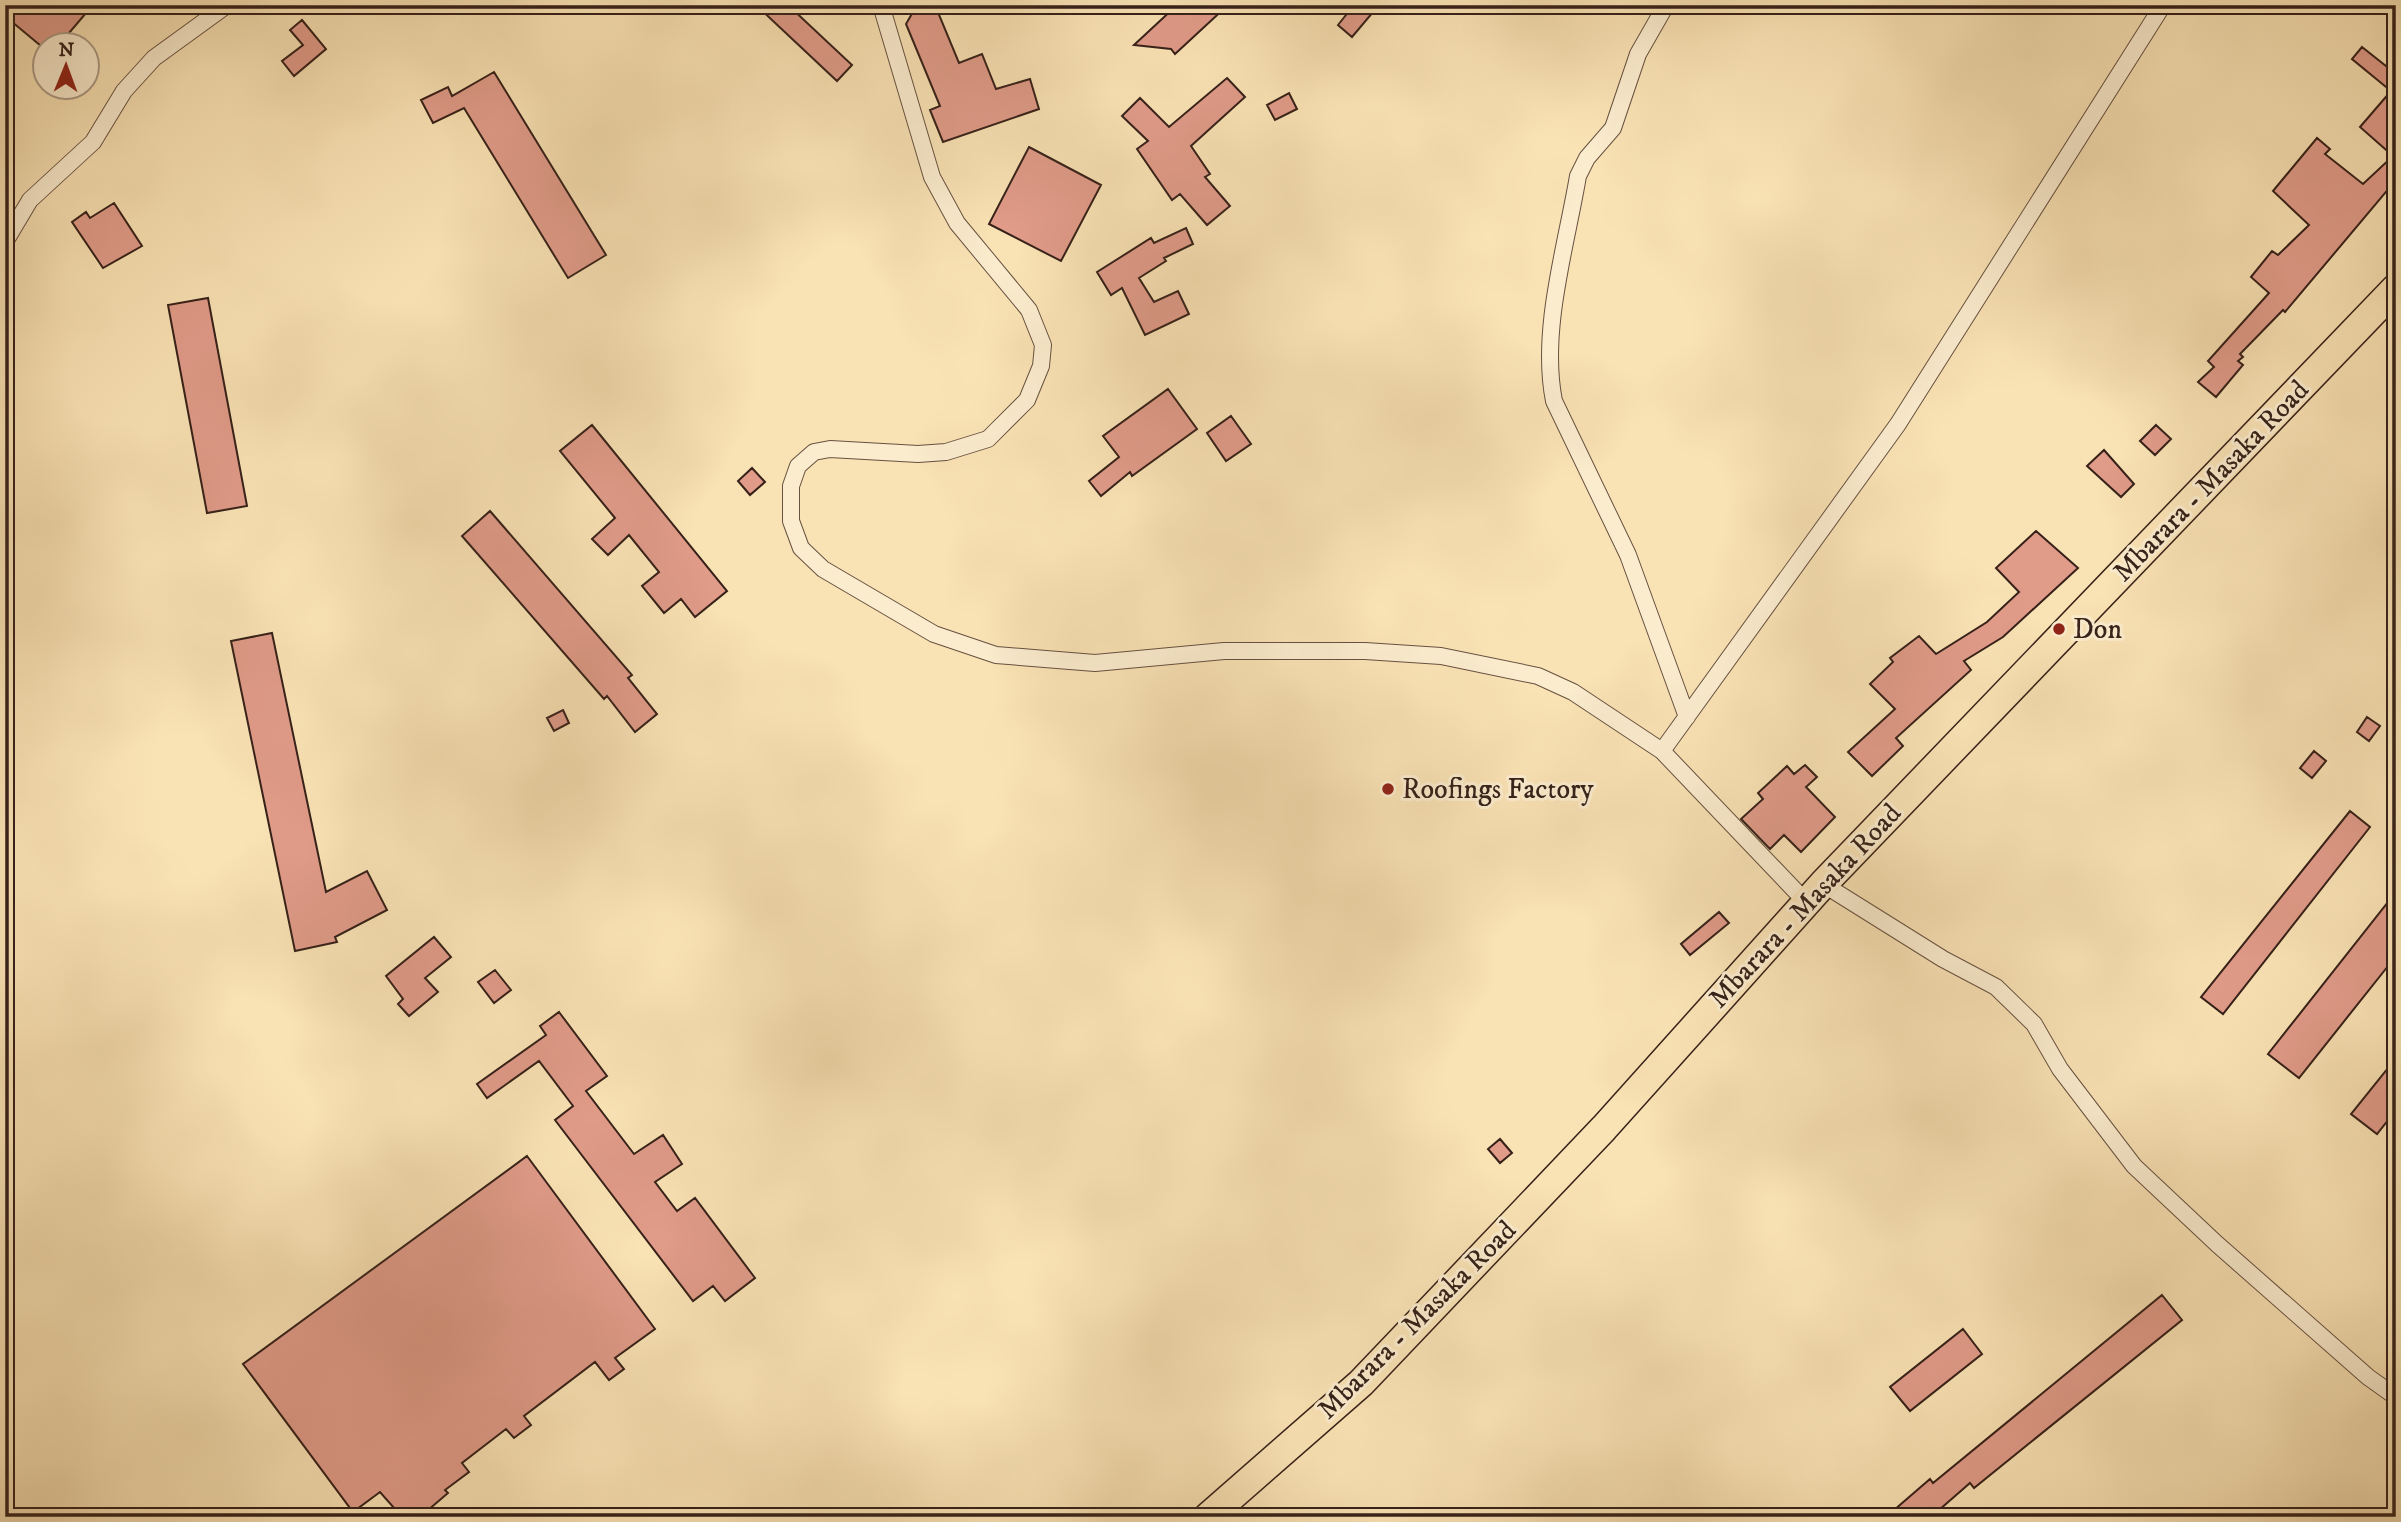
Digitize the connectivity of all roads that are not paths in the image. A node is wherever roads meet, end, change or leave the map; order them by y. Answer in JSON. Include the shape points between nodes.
{"nodes":[{"id":1,"x":227,"y":5,"type":"edge"},
{"id":2,"x":881,"y":5,"type":"edge"},
{"id":3,"x":1666,"y":5,"type":"edge"},
{"id":4,"x":2163,"y":5,"type":"edge"},
{"id":5,"x":5,"y":242,"type":"edge"},
{"id":6,"x":2396,"y":288,"type":"edge"},
{"id":7,"x":1687,"y":717,"type":"junction"},
{"id":8,"x":1662,"y":751,"type":"junction"},
{"id":9,"x":1815,"y":893,"type":"junction"},
{"id":10,"x":2396,"y":1397,"type":"edge"},
{"id":11,"x":1208,"y":1517,"type":"edge"}],
"edges":[{"from":1,"to":5,"type":"street","via":[[153,58],[124,91],[93,142],[30,200]]},
{"from":2,"to":8,"type":"street","via":[[942,200],[1029,310],[1043,345],[1041,366],[1027,400],[988,439],[946,452],[830,449],[814,453],[798,466],[791,486],[791,521],[801,548],[816,562],[934,634],[996,654],[1095,663],[1224,652],[1365,651],[1441,656],[1538,676],[1573,692]]},
{"from":3,"to":7,"type":"street","via":[[1638,54],[1613,128],[1578,176],[1549,342],[1549,376],[1554,401],[1628,555]]},
{"from":4,"to":7,"type":"street","via":[[1898,424]]},
{"from":6,"to":9,"type":"highway","name":"Mbarara - Masaka Road"},
{"from":7,"to":8,"type":"street"},
{"from":8,"to":9,"type":"street"},
{"from":9,"to":10,"type":"street","via":[[1996,987],[2034,1024],[2060,1069],[2134,1166],[2217,1244]]},
{"from":9,"to":11,"type":"highway","name":"Mbarara - Masaka Road","via":[[1604,1128],[1361,1383]]}]}
